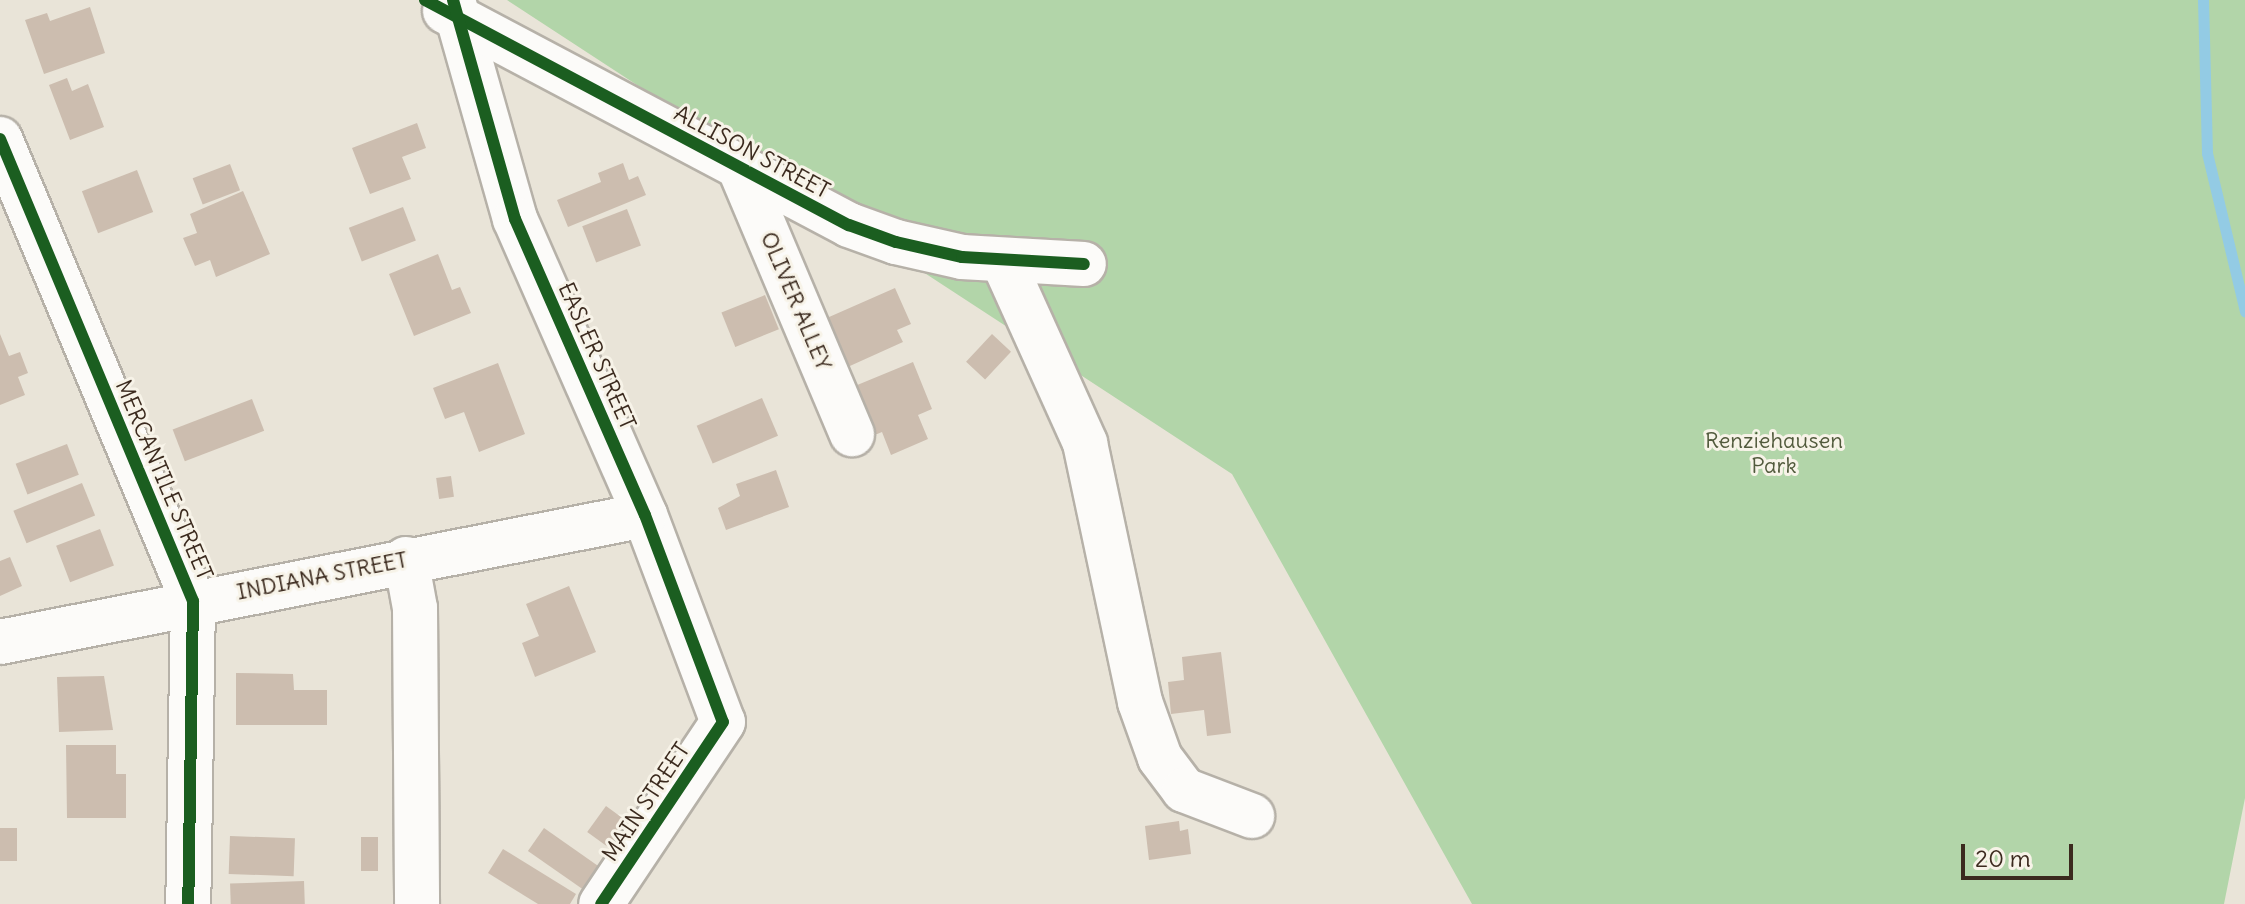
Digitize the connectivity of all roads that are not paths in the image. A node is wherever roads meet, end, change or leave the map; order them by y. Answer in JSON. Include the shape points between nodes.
{"nodes":[{"id":1,"x":446,"y":6,"type":"edge"},
{"id":2,"x":0,"y":139,"type":"edge"},
{"id":3,"x":740,"y":169,"type":"junction"},
{"id":4,"x":1003,"y":261,"type":"junction"},
{"id":5,"x":1084,"y":264,"type":"dead end"},
{"id":6,"x":852,"y":434,"type":"dead end"},
{"id":7,"x":645,"y":515,"type":"junction"},
{"id":8,"x":406,"y":559,"type":"junction"},
{"id":9,"x":193,"y":601,"type":"junction"},
{"id":10,"x":0,"y":642,"type":"edge"},
{"id":11,"x":723,"y":722,"type":"joint"},
{"id":12,"x":1252,"y":816,"type":"dead end"},
{"id":13,"x":188,"y":904,"type":"edge"},
{"id":14,"x":417,"y":904,"type":"edge"},
{"id":15,"x":601,"y":904,"type":"edge"}],
"edges":[{"from":1,"to":3,"type":"street","name":"ALLISON STREET"},
{"from":1,"to":7,"type":"street","name":"EASLER STREET","via":[[515,219]]},
{"from":2,"to":9,"type":"street","name":"MERCANTILE STREET"},
{"from":3,"to":4,"type":"street","name":"ALLISON STREET","via":[[849,225],[896,242]]},
{"from":3,"to":6,"type":"street","name":"OLIVER ALLEY"},
{"from":4,"to":5,"type":"street","name":"ALLISON STREET"},
{"from":4,"to":12,"type":"street","via":[[1085,443],[1140,702],[1160,758],[1184,790]]},
{"from":7,"to":8,"type":"street","name":"INDIANA STREET"},
{"from":7,"to":11,"type":"street","name":"EASLER STREET"},
{"from":8,"to":9,"type":"street","name":"INDIANA STREET"},
{"from":8,"to":14,"type":"street","via":[[415,608]]},
{"from":9,"to":10,"type":"street","name":"INDIANA STREET"},
{"from":9,"to":13,"type":"street","name":"MERCANTILE STREET"},
{"from":11,"to":15,"type":"street","name":"MAIN STREET"}]}
